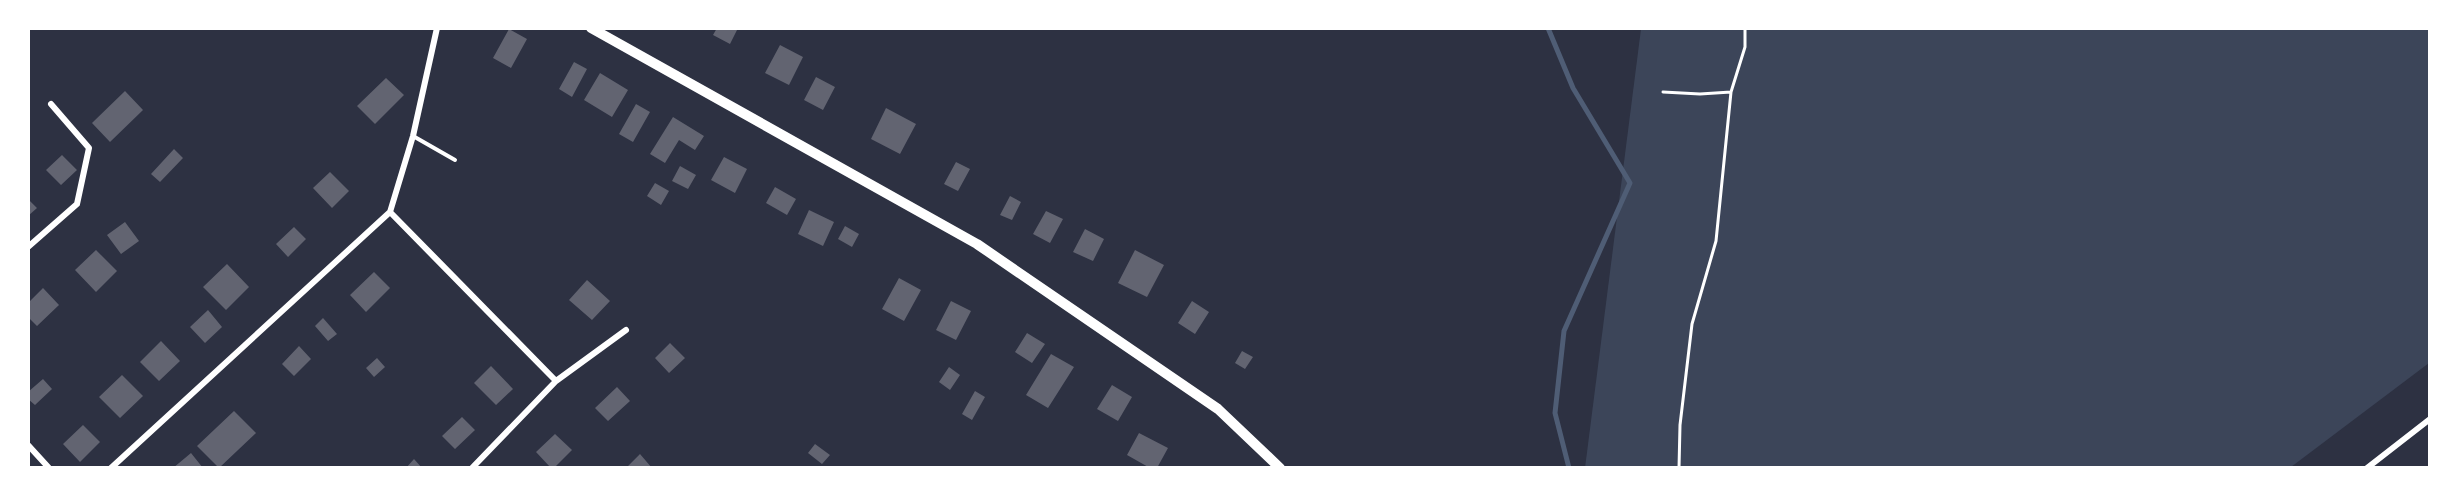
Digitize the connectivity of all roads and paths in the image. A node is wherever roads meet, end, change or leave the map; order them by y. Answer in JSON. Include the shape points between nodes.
{"nodes":[{"id":1,"x":437,"y":28,"type":"edge"},
{"id":2,"x":1745,"y":28,"type":"edge"},
{"id":3,"x":593,"y":29,"type":"edge"},
{"id":4,"x":1663,"y":92,"type":"dead end"},
{"id":5,"x":1731,"y":92,"type":"junction"},
{"id":6,"x":51,"y":104,"type":"dead end"},
{"id":7,"x":413,"y":136,"type":"junction"},
{"id":8,"x":455,"y":160,"type":"dead end"},
{"id":9,"x":390,"y":212,"type":"junction"},
{"id":10,"x":28,"y":247,"type":"edge"},
{"id":11,"x":626,"y":330,"type":"dead end"},
{"id":12,"x":556,"y":381,"type":"junction"},
{"id":13,"x":2430,"y":419,"type":"edge"},
{"id":14,"x":28,"y":445,"type":"edge"},
{"id":15,"x":49,"y":468,"type":"edge"},
{"id":16,"x":111,"y":468,"type":"edge"},
{"id":17,"x":472,"y":468,"type":"edge"},
{"id":18,"x":1280,"y":468,"type":"edge"},
{"id":19,"x":1679,"y":468,"type":"edge"},
{"id":20,"x":2367,"y":468,"type":"edge"}],
"edges":[{"from":1,"to":7,"type":"street"},
{"from":2,"to":5,"type":"path","via":[[1745,47]]},
{"from":3,"to":18,"type":"main road","via":[[977,244],[1218,409]]},
{"from":4,"to":5,"type":"path"},
{"from":5,"to":19,"type":"path","via":[[1716,241],[1692,324]]},
{"from":6,"to":10,"type":"street","via":[[89,148],[77,204]]},
{"from":7,"to":8,"type":"lane"},
{"from":7,"to":9,"type":"street"},
{"from":9,"to":12,"type":"street"},
{"from":9,"to":16,"type":"street"},
{"from":11,"to":12,"type":"street"},
{"from":12,"to":17,"type":"street"},
{"from":13,"to":20,"type":"street"},
{"from":14,"to":15,"type":"street"}]}
